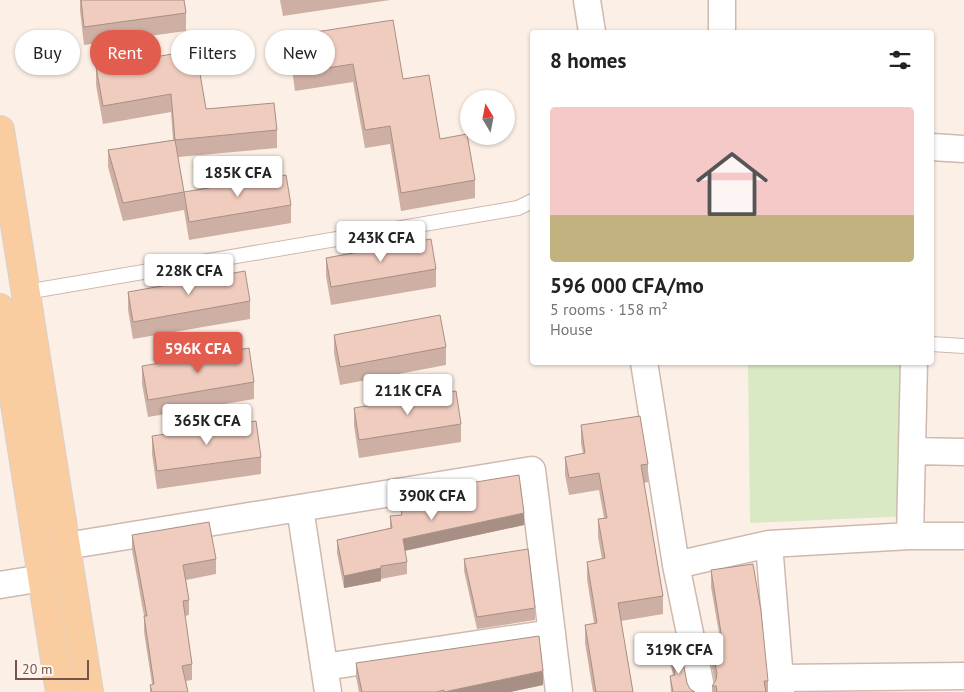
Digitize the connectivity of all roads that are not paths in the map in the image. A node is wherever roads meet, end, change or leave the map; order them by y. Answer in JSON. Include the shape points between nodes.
{"nodes":[{"id":1,"x":587,"y":0,"type":"edge"},
{"id":2,"x":722,"y":0,"type":"edge"},
{"id":3,"x":592,"y":30,"type":"edge"},
{"id":4,"x":722,"y":30,"type":"edge"},
{"id":5,"x":0,"y":130,"type":"edge"},
{"id":6,"x":934,"y":147,"type":"edge"},
{"id":7,"x":964,"y":149,"type":"edge"},
{"id":8,"x":530,"y":202,"type":"edge"},
{"id":9,"x":26,"y":292,"type":"junction"},
{"id":10,"x":0,"y":308,"type":"edge"},
{"id":11,"x":934,"y":344,"type":"edge"},
{"id":12,"x":964,"y":346,"type":"edge"},
{"id":13,"x":644,"y":365,"type":"edge"},
{"id":14,"x":914,"y":365,"type":"edge"},
{"id":15,"x":7,"y":403,"type":"edge"},
{"id":16,"x":913,"y":451,"type":"junction"},
{"id":17,"x":964,"y":452,"type":"edge"},
{"id":18,"x":300,"y":508,"type":"junction"},
{"id":19,"x":910,"y":536,"type":"junction"},
{"id":20,"x":964,"y":536,"type":"edge"},
{"id":21,"x":769,"y":544,"type":"junction"},
{"id":22,"x":66,"y":546,"type":"junction"},
{"id":23,"x":676,"y":565,"type":"junction"},
{"id":24,"x":43,"y":578,"type":"junction"},
{"id":25,"x":0,"y":585,"type":"edge"},
{"id":26,"x":552,"y":633,"type":"junction"},
{"id":27,"x":964,"y":676,"type":"edge"},
{"id":28,"x":326,"y":680,"type":"edge"},
{"id":29,"x":781,"y":685,"type":"edge"},
{"id":30,"x":60,"y":692,"type":"edge"},
{"id":31,"x":88,"y":692,"type":"edge"},
{"id":32,"x":559,"y":692,"type":"edge"},
{"id":33,"x":702,"y":692,"type":"edge"}],
"edges":[{"from":1,"to":3,"type":"street"},
{"from":2,"to":4,"type":"street"},
{"from":5,"to":9,"type":"main road"},
{"from":6,"to":7,"type":"street"},
{"from":8,"to":9,"type":"lane","via":[[518,208]]},
{"from":9,"to":22,"type":"main road"},
{"from":10,"to":15,"type":"main road"},
{"from":11,"to":12,"type":"lane"},
{"from":13,"to":23,"type":"street"},
{"from":14,"to":16,"type":"street"},
{"from":15,"to":24,"type":"main road"},
{"from":16,"to":17,"type":"street"},
{"from":16,"to":19,"type":"street"},
{"from":18,"to":22,"type":"street"},
{"from":18,"to":26,"type":"street","via":[[532,470]]},
{"from":18,"to":28,"type":"street"},
{"from":19,"to":20,"type":"street"},
{"from":19,"to":21,"type":"street"},
{"from":21,"to":23,"type":"street"},
{"from":21,"to":29,"type":"street"},
{"from":22,"to":31,"type":"main road"},
{"from":23,"to":33,"type":"street"},
{"from":24,"to":25,"type":"street"},
{"from":24,"to":30,"type":"main road"},
{"from":26,"to":28,"type":"street"},
{"from":26,"to":32,"type":"street"},
{"from":27,"to":29,"type":"street"}]}
